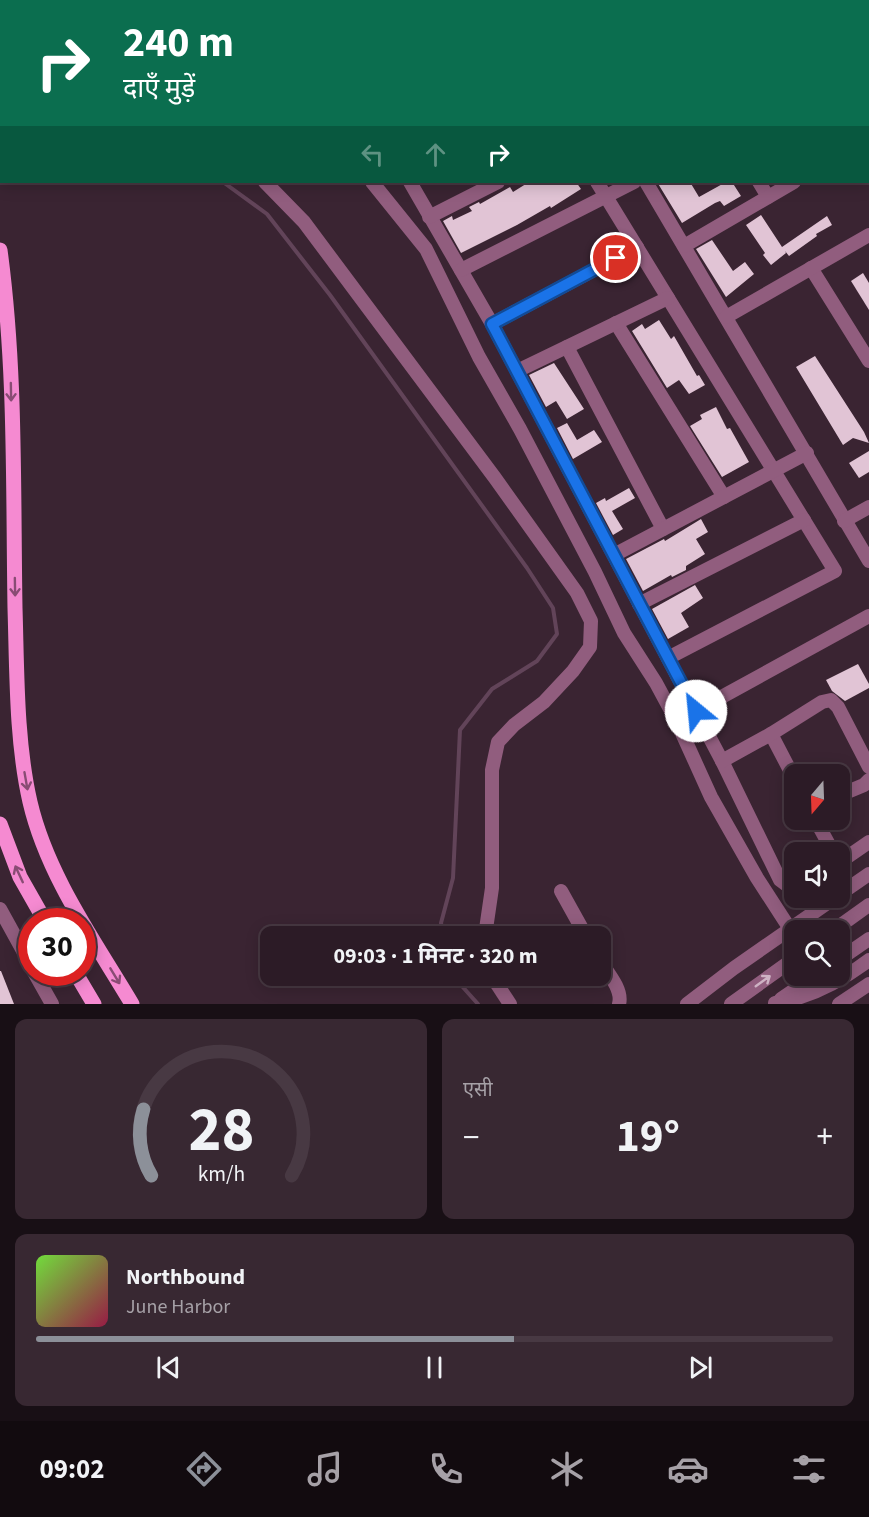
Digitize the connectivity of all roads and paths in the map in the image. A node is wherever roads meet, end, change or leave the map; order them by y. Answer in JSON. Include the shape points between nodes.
{"nodes":[{"id":1,"x":266,"y":183,"type":"edge"},
{"id":2,"x":411,"y":183,"type":"edge"},
{"id":3,"x":496,"y":183,"type":"edge"},
{"id":4,"x":598,"y":183,"type":"edge"},
{"id":5,"x":632,"y":183,"type":"edge"},
{"id":6,"x":647,"y":183,"type":"edge"},
{"id":7,"x":760,"y":183,"type":"edge"},
{"id":8,"x":792,"y":183,"type":"edge"},
{"id":9,"x":379,"y":184,"type":"edge"},
{"id":10,"x":605,"y":196,"type":"junction"},
{"id":11,"x":768,"y":196,"type":"junction"},
{"id":12,"x":429,"y":217,"type":"junction"},
{"id":13,"x":869,"y":235,"type":"edge"},
{"id":14,"x":684,"y":246,"type":"junction"},
{"id":15,"x":637,"y":247,"type":"junction"},
{"id":16,"x":0,"y":250,"type":"edge"},
{"id":17,"x":811,"y":268,"type":"junction"},
{"id":18,"x":461,"y":270,"type":"junction"},
{"id":19,"x":668,"y":297,"type":"junction"},
{"id":20,"x":726,"y":317,"type":"junction"},
{"id":21,"x":616,"y":323,"type":"junction"},
{"id":22,"x":492,"y":324,"type":"junction"},
{"id":23,"x":567,"y":347,"type":"junction"},
{"id":24,"x":869,"y":361,"type":"edge"},
{"id":25,"x":517,"y":371,"type":"junction"},
{"id":26,"x":807,"y":453,"type":"junction"},
{"id":27,"x":773,"y":470,"type":"junction"},
{"id":28,"x":724,"y":497,"type":"junction"},
{"id":29,"x":869,"y":507,"type":"edge"},
{"id":30,"x":804,"y":520,"type":"junction"},
{"id":31,"x":844,"y":521,"type":"junction"},
{"id":32,"x":663,"y":529,"type":"junction"},
{"id":33,"x":614,"y":555,"type":"junction"},
{"id":34,"x":869,"y":561,"type":"edge"},
{"id":35,"x":639,"y":604,"type":"junction"},
{"id":36,"x":869,"y":616,"type":"edge"},
{"id":37,"x":668,"y":658,"type":"junction"},
{"id":38,"x":696,"y":711,"type":"junction"},
{"id":39,"x":771,"y":734,"type":"junction"},
{"id":40,"x":722,"y":761,"type":"junction"},
{"id":41,"x":787,"y":764,"type":"edge"},
{"id":42,"x":869,"y":767,"type":"edge"},
{"id":43,"x":869,"y":780,"type":"edge"},
{"id":44,"x":850,"y":791,"type":"edge"},
{"id":45,"x":0,"y":824,"type":"edge"},
{"id":46,"x":869,"y":842,"type":"edge"},
{"id":47,"x":850,"y":855,"type":"edge"},
{"id":48,"x":869,"y":874,"type":"edge"},
{"id":49,"x":784,"y":883,"type":"edge"},
{"id":50,"x":850,"y":887,"type":"edge"},
{"id":51,"x":561,"y":891,"type":"dead end"},
{"id":52,"x":869,"y":905,"type":"edge"},
{"id":53,"x":38,"y":908,"type":"edge"},
{"id":54,"x":820,"y":908,"type":"edge"},
{"id":55,"x":0,"y":909,"type":"edge"},
{"id":56,"x":784,"y":920,"type":"edge"},
{"id":57,"x":803,"y":920,"type":"edge"},
{"id":58,"x":848,"y":920,"type":"edge"},
{"id":59,"x":486,"y":926,"type":"edge"},
{"id":60,"x":580,"y":926,"type":"edge"},
{"id":61,"x":784,"y":933,"type":"edge"},
{"id":62,"x":869,"y":939,"type":"edge"},
{"id":63,"x":18,"y":942,"type":"edge"},
{"id":64,"x":850,"y":952,"type":"edge"},
{"id":65,"x":869,"y":960,"type":"edge"},
{"id":66,"x":784,"y":966,"type":"edge"},
{"id":67,"x":611,"y":978,"type":"edge"},
{"id":68,"x":869,"y":984,"type":"edge"},
{"id":69,"x":42,"y":986,"type":"edge"},
{"id":70,"x":83,"y":986,"type":"edge"},
{"id":71,"x":498,"y":986,"type":"edge"},
{"id":72,"x":800,"y":986,"type":"edge"},
{"id":73,"x":52,"y":1004,"type":"edge"},
{"id":74,"x":94,"y":1004,"type":"edge"},
{"id":75,"x":132,"y":1004,"type":"edge"},
{"id":76,"x":510,"y":1004,"type":"edge"},
{"id":77,"x":619,"y":1004,"type":"edge"},
{"id":78,"x":687,"y":1004,"type":"edge"},
{"id":79,"x":731,"y":1004,"type":"edge"},
{"id":80,"x":774,"y":1004,"type":"edge"},
{"id":81,"x":839,"y":1004,"type":"edge"}],
"edges":[{"from":1,"to":59,"type":"street","via":[[304,222],[495,478],[578,593],[591,621],[590,647],[573,671],[498,742],[492,770],[492,888]]},
{"from":2,"to":12,"type":"street"},
{"from":3,"to":12,"type":"street"},
{"from":4,"to":10,"type":"street"},
{"from":5,"to":10,"type":"street"},
{"from":6,"to":14,"type":"street"},
{"from":7,"to":11,"type":"street"},
{"from":8,"to":11,"type":"street"},
{"from":9,"to":56,"type":"street","via":[[426,249],[624,633],[677,722],[711,797]]},
{"from":10,"to":15,"type":"street"},
{"from":10,"to":18,"type":"street"},
{"from":11,"to":14,"type":"street"},
{"from":12,"to":18,"type":"street"},
{"from":13,"to":17,"type":"street"},
{"from":14,"to":20,"type":"street"},
{"from":15,"to":19,"type":"street"},
{"from":15,"to":22,"type":"street"},
{"from":16,"to":75,"type":"main road","one_way":true,"via":[[10,355],[21,748],[30,803],[48,857]]},
{"from":17,"to":20,"type":"street"},
{"from":17,"to":24,"type":"street"},
{"from":18,"to":22,"type":"street"},
{"from":19,"to":21,"type":"street"},
{"from":19,"to":27,"type":"street"},
{"from":20,"to":26,"type":"street"},
{"from":21,"to":23,"type":"street"},
{"from":21,"to":28,"type":"street"},
{"from":22,"to":25,"type":"street"},
{"from":23,"to":25,"type":"street"},
{"from":23,"to":32,"type":"street"},
{"from":25,"to":33,"type":"street"},
{"from":26,"to":27,"type":"street"},
{"from":26,"to":31,"type":"street"},
{"from":27,"to":28,"type":"street"},
{"from":27,"to":30,"type":"street"},
{"from":28,"to":32,"type":"street"},
{"from":29,"to":31,"type":"street"},
{"from":30,"to":35,"type":"street"},
{"from":30,"to":37,"type":"street","via":[[835,571]]},
{"from":31,"to":34,"type":"street"},
{"from":32,"to":33,"type":"street"},
{"from":33,"to":35,"type":"street"},
{"from":35,"to":37,"type":"street"},
{"from":36,"to":38,"type":"street"},
{"from":37,"to":38,"type":"street"},
{"from":38,"to":40,"type":"street"},
{"from":39,"to":40,"type":"street"},
{"from":39,"to":41,"type":"street"},
{"from":39,"to":42,"type":"street","via":[[831,700]]},
{"from":40,"to":49,"type":"street"},
{"from":43,"to":44,"type":"street"},
{"from":53,"to":45,"type":"main road","one_way":true,"via":[[20,877]]},
{"from":46,"to":47,"type":"street"},
{"from":48,"to":50,"type":"street"},
{"from":51,"to":60,"type":"street"},
{"from":52,"to":58,"type":"street"},
{"from":54,"to":57,"type":"street"},
{"from":55,"to":63,"type":"street"},
{"from":61,"to":78,"type":"street"},
{"from":62,"to":64,"type":"street"},
{"from":65,"to":80,"type":"street","via":[[812,993]]},
{"from":79,"to":66,"type":"street","one_way":true},
{"from":67,"to":77,"type":"street","via":[[621,998]]},
{"from":68,"to":81,"type":"street"},
{"from":69,"to":73,"type":"street"},
{"from":70,"to":74,"type":"main road"},
{"from":71,"to":76,"type":"street"},
{"from":72,"to":80,"type":"street"}]}
